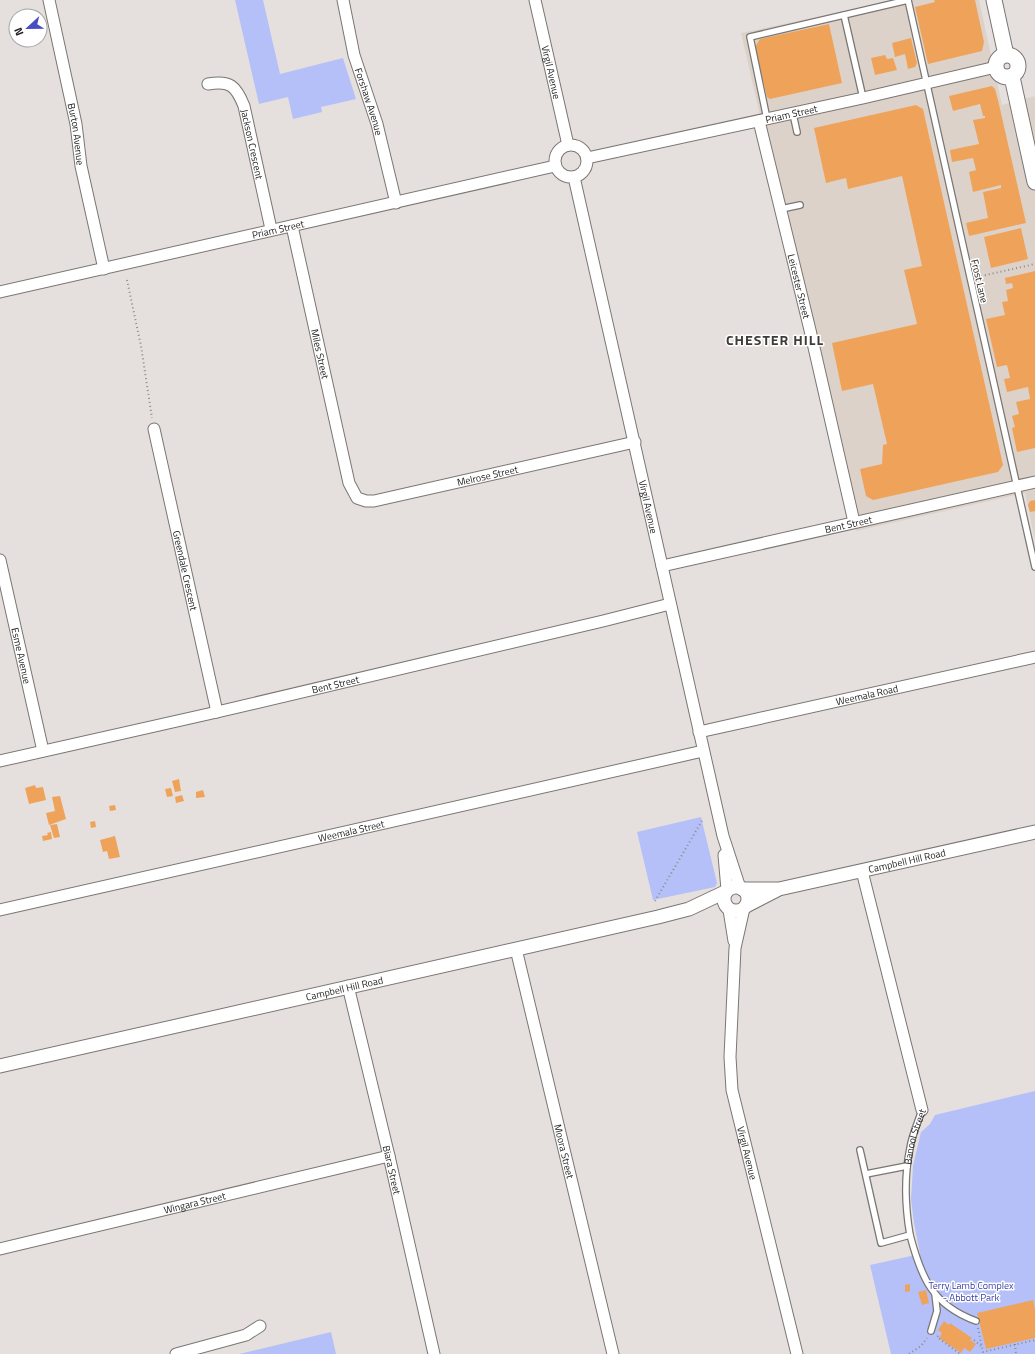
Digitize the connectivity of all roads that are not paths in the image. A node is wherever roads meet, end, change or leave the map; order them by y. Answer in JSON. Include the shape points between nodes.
{"nodes":[{"id":1,"x":49,"y":0,"type":"edge"},
{"id":2,"x":343,"y":0,"type":"edge"},
{"id":3,"x":535,"y":0,"type":"edge"},
{"id":4,"x":908,"y":0,"type":"edge"},
{"id":5,"x":994,"y":0,"type":"edge"},
{"id":6,"x":844,"y":15,"type":"junction"},
{"id":7,"x":1006,"y":55,"type":"junction"},
{"id":8,"x":996,"y":67,"type":"junction"},
{"id":9,"x":1012,"y":76,"type":"junction"},
{"id":10,"x":208,"y":84,"type":"dead end"},
{"id":11,"x":926,"y":84,"type":"junction"},
{"id":12,"x":863,"y":98,"type":"junction"},
{"id":13,"x":793,"y":114,"type":"junction"},
{"id":14,"x":763,"y":120,"type":"junction"},
{"id":15,"x":797,"y":132,"type":"dead end"},
{"id":16,"x":568,"y":145,"type":"junction"},
{"id":17,"x":587,"y":158,"type":"junction"},
{"id":18,"x":556,"y":166,"type":"junction"},
{"id":19,"x":574,"y":177,"type":"junction"},
{"id":20,"x":1035,"y":182,"type":"edge"},
{"id":21,"x":396,"y":203,"type":"junction"},
{"id":22,"x":800,"y":205,"type":"dead end"},
{"id":23,"x":781,"y":209,"type":"junction"},
{"id":24,"x":292,"y":226,"type":"junction"},
{"id":25,"x":271,"y":229,"type":"junction"},
{"id":26,"x":104,"y":269,"type":"junction"},
{"id":27,"x":0,"y":292,"type":"edge"},
{"id":28,"x":154,"y":429,"type":"road end"},
{"id":29,"x":635,"y":442,"type":"junction"},
{"id":30,"x":1035,"y":482,"type":"edge"},
{"id":31,"x":350,"y":483,"type":"joint"},
{"id":32,"x":1017,"y":486,"type":"junction"},
{"id":33,"x":854,"y":522,"type":"junction"},
{"id":34,"x":0,"y":560,"type":"edge"},
{"id":35,"x":662,"y":566,"type":"junction"},
{"id":36,"x":1035,"y":567,"type":"edge"},
{"id":37,"x":670,"y":604,"type":"junction"},
{"id":38,"x":1035,"y":657,"type":"edge"},
{"id":39,"x":217,"y":712,"type":"junction"},
{"id":40,"x":699,"y":732,"type":"junction"},
{"id":41,"x":703,"y":750,"type":"junction"},
{"id":42,"x":43,"y":751,"type":"junction"},
{"id":43,"x":0,"y":761,"type":"edge"},
{"id":44,"x":1035,"y":832,"type":"edge"},
{"id":45,"x":862,"y":871,"type":"junction"},
{"id":46,"x":779,"y":889,"type":"junction"},
{"id":47,"x":734,"y":890,"type":"junction"},
{"id":48,"x":745,"y":907,"type":"junction"},
{"id":49,"x":689,"y":909,"type":"junction"},
{"id":50,"x":728,"y":909,"type":"junction"},
{"id":51,"x":0,"y":910,"type":"edge"},
{"id":52,"x":735,"y":948,"type":"junction"},
{"id":53,"x":516,"y":949,"type":"junction"},
{"id":54,"x":348,"y":986,"type":"junction"},
{"id":55,"x":0,"y":1066,"type":"edge"},
{"id":56,"x":922,"y":1110,"type":"joint"},
{"id":57,"x":860,"y":1150,"type":"dead end"},
{"id":58,"x":389,"y":1156,"type":"junction"},
{"id":59,"x":907,"y":1166,"type":"junction"},
{"id":60,"x":866,"y":1174,"type":"junction"},
{"id":61,"x":910,"y":1235,"type":"junction"},
{"id":62,"x":0,"y":1249,"type":"edge"},
{"id":63,"x":935,"y":1294,"type":"junction"},
{"id":64,"x":976,"y":1321,"type":"road end"},
{"id":65,"x":260,"y":1326,"type":"dead end"},
{"id":66,"x":931,"y":1331,"type":"road end"},
{"id":67,"x":176,"y":1354,"type":"edge"},
{"id":68,"x":434,"y":1354,"type":"edge"},
{"id":69,"x":613,"y":1354,"type":"edge"},
{"id":70,"x":797,"y":1354,"type":"edge"}],
"edges":[{"from":1,"to":26,"type":"street","name":"Burton Avenue"},
{"from":2,"to":21,"type":"street","name":"Forshaw Avenue","via":[[354,55],[377,124]]},
{"from":3,"to":16,"type":"street","name":"Virgil Avenue"},
{"from":4,"to":6,"type":"lane"},
{"from":4,"to":11,"type":"lane","name":"Frost Lane"},
{"from":5,"to":7,"type":"main road"},
{"from":6,"to":12,"type":"lane"},
{"from":6,"to":14,"type":"lane","via":[[750,37]]},
{"from":7,"to":8,"type":"main road","via":[[998,60]]},
{"from":7,"to":9,"type":"main road","via":[[1013,57],[1017,62],[1018,69]]},
{"from":8,"to":9,"type":"main road","via":[[1001,76]]},
{"from":8,"to":11,"type":"street","name":"Priam Street"},
{"from":9,"to":20,"type":"main road"},
{"from":10,"to":25,"type":"street","name":"Jackson Crescent","via":[[225,82],[231,85],[241,99]]},
{"from":11,"to":12,"type":"street","name":"Priam Street"},
{"from":11,"to":32,"type":"lane","name":"Frost Lane"},
{"from":12,"to":13,"type":"street","name":"Priam Street"},
{"from":13,"to":14,"type":"street","name":"Priam Street"},
{"from":13,"to":15,"type":"lane"},
{"from":14,"to":17,"type":"street","name":"Priam Street"},
{"from":14,"to":23,"type":"street","name":"Leicester Street"},
{"from":16,"to":17,"type":"street","via":[[578,147]]},
{"from":16,"to":18,"type":"street","via":[[556,155]]},
{"from":17,"to":19,"type":"street","via":[[584,172]]},
{"from":18,"to":19,"type":"street","via":[[561,174]]},
{"from":18,"to":21,"type":"street","name":"Priam Street"},
{"from":19,"to":29,"type":"street","name":"Virgil Avenue"},
{"from":21,"to":24,"type":"street","name":"Priam Street"},
{"from":22,"to":23,"type":"lane"},
{"from":23,"to":33,"type":"street","name":"Leicester Street"},
{"from":24,"to":25,"type":"street","name":"Priam Street"},
{"from":24,"to":31,"type":"street","name":"Miles Street"},
{"from":25,"to":26,"type":"street","name":"Priam Street"},
{"from":26,"to":27,"type":"street","name":"Priam Street"},
{"from":28,"to":39,"type":"street","name":"Greendale Crescent"},
{"from":29,"to":31,"type":"street","name":"Melrose Street","via":[[374,502],[357,498]]},
{"from":29,"to":35,"type":"street","name":"Virgil Avenue"},
{"from":30,"to":32,"type":"street","name":"Bent Street"},
{"from":32,"to":33,"type":"street","name":"Bent Street"},
{"from":32,"to":36,"type":"lane","name":"Frost Lane"},
{"from":33,"to":35,"type":"street","name":"Bent Street"},
{"from":34,"to":42,"type":"street","name":"Esme Avenue"},
{"from":35,"to":37,"type":"street","name":"Virgil Avenue"},
{"from":37,"to":39,"type":"street","name":"Bent Street"},
{"from":37,"to":40,"type":"street","name":"Virgil Avenue"},
{"from":38,"to":40,"type":"street","name":"Weemala Road"},
{"from":39,"to":42,"type":"street","name":"Bent Street"},
{"from":40,"to":41,"type":"street","name":"Virgil Avenue"},
{"from":41,"to":47,"type":"street","name":"Virgil Avenue"},
{"from":41,"to":51,"type":"street","name":"Weemala Street"},
{"from":42,"to":43,"type":"street","name":"Bent Street"},
{"from":44,"to":45,"type":"street","name":"Campbell Hill Road"},
{"from":45,"to":46,"type":"street","name":"Campbell Hill Road"},
{"from":45,"to":56,"type":"street","name":"Banool Street"},
{"from":46,"to":47,"type":"street","name":"Campbell Hill Road"},
{"from":46,"to":48,"type":"street","name":"Campbell Hill Road"},
{"from":47,"to":48,"type":"street","via":[[747,895]]},
{"from":47,"to":49,"type":"street","name":"Campbell Hill Road"},
{"from":47,"to":50,"type":"street","via":[[723,900]]},
{"from":48,"to":50,"type":"street","via":[[737,911]]},
{"from":48,"to":52,"type":"street","name":"Virgil Avenue"},
{"from":49,"to":50,"type":"street","name":"Campbell Hill Road"},
{"from":49,"to":53,"type":"street","name":"Campbell Hill Road"},
{"from":50,"to":52,"type":"street","name":"Virgil Avenue"},
{"from":52,"to":70,"type":"street","name":"Virgil Avenue","via":[[730,1057],[732,1090]]},
{"from":53,"to":54,"type":"street","name":"Campbell Hill Road"},
{"from":53,"to":69,"type":"street","name":"Moora Street"},
{"from":54,"to":55,"type":"street","name":"Campbell Hill Road"},
{"from":54,"to":58,"type":"street","name":"Biara Street"},
{"from":56,"to":59,"type":"lane","name":"Banool Street","via":[[910,1147]]},
{"from":57,"to":60,"type":"lane"},
{"from":58,"to":62,"type":"street","name":"Wingara Street"},
{"from":58,"to":68,"type":"street","name":"Biara Street"},
{"from":59,"to":60,"type":"lane"},
{"from":59,"to":61,"type":"lane","name":"Banool Street","via":[[905,1178]]},
{"from":60,"to":61,"type":"lane","via":[[881,1243]]},
{"from":61,"to":63,"type":"lane","name":"Banool Street","via":[[917,1259]]},
{"from":63,"to":64,"type":"lane","via":[[953,1310]]},
{"from":63,"to":66,"type":"lane","via":[[937,1311]]},
{"from":65,"to":67,"type":"street","via":[[246,1335]]}]}
